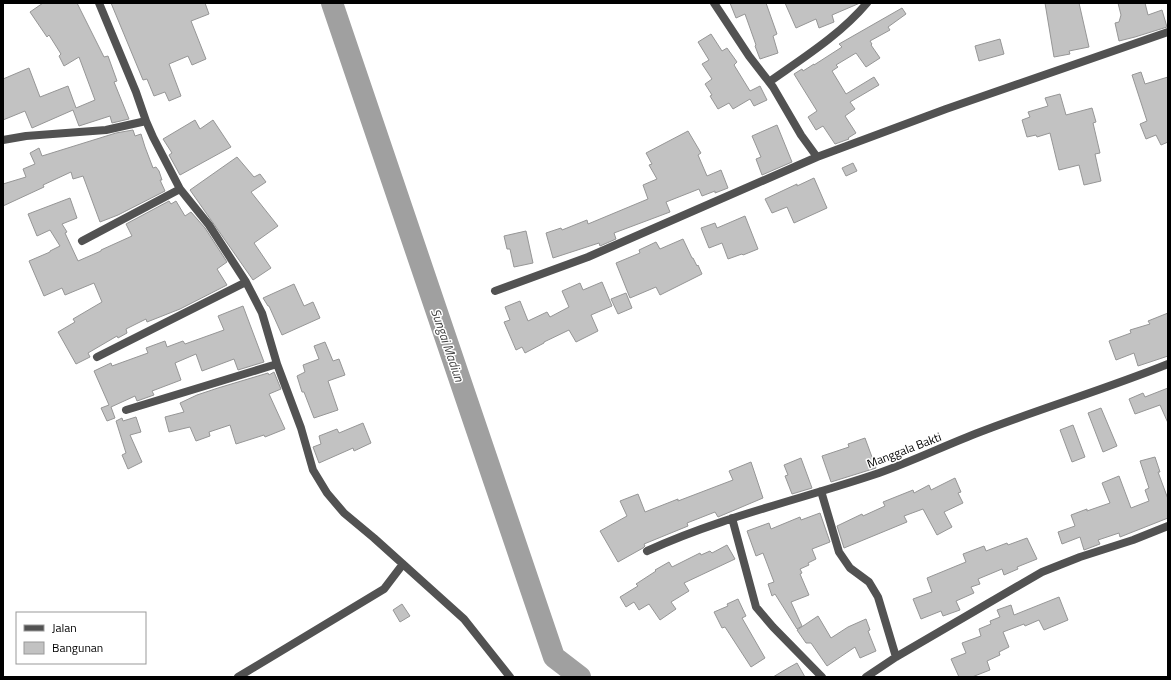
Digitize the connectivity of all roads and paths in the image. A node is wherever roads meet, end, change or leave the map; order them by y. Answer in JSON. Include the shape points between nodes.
{"nodes":[{"id":1,"x":99,"y":3,"type":"edge"},
{"id":2,"x":714,"y":3,"type":"edge"},
{"id":3,"x":867,"y":3,"type":"edge"},
{"id":4,"x":1168,"y":32,"type":"edge"},
{"id":5,"x":769,"y":82,"type":"junction"},
{"id":6,"x":146,"y":121,"type":"junction"},
{"id":7,"x":3,"y":140,"type":"edge"},
{"id":8,"x":817,"y":157,"type":"junction"},
{"id":9,"x":180,"y":189,"type":"junction"},
{"id":10,"x":82,"y":241,"type":"dead end"},
{"id":11,"x":246,"y":282,"type":"junction"},
{"id":12,"x":495,"y":291,"type":"dead end"},
{"id":13,"x":98,"y":356,"type":"dead end"},
{"id":14,"x":277,"y":364,"type":"junction"},
{"id":15,"x":1168,"y":364,"type":"edge"},
{"id":16,"x":126,"y":410,"type":"dead end"},
{"id":17,"x":821,"y":491,"type":"junction"},
{"id":18,"x":732,"y":518,"type":"junction"},
{"id":19,"x":1168,"y":526,"type":"edge"},
{"id":20,"x":647,"y":551,"type":"dead end"},
{"id":21,"x":403,"y":564,"type":"junction"},
{"id":22,"x":896,"y":657,"type":"junction"},
{"id":23,"x":238,"y":677,"type":"edge"},
{"id":24,"x":510,"y":677,"type":"edge"},
{"id":25,"x":822,"y":677,"type":"edge"},
{"id":26,"x":866,"y":677,"type":"edge"}],
"edges":[{"from":1,"to":6,"type":"street"},
{"from":2,"to":5,"type":"street"},
{"from":3,"to":5,"type":"street","via":[[856,16],[817,48]]},
{"from":4,"to":8,"type":"street"},
{"from":5,"to":8,"type":"street"},
{"from":6,"to":7,"type":"street","via":[[106,130]]},
{"from":6,"to":9,"type":"street"},
{"from":8,"to":12,"type":"street","via":[[588,257]]},
{"from":9,"to":10,"type":"street"},
{"from":9,"to":11,"type":"street","via":[[209,225]]},
{"from":11,"to":13,"type":"street"},
{"from":11,"to":14,"type":"street","via":[[262,313]]},
{"from":14,"to":16,"type":"street"},
{"from":14,"to":21,"type":"street","via":[[301,428],[313,470],[323,488],[344,513]]},
{"from":15,"to":17,"type":"street","name":"Manggala Bakti","via":[[880,473]]},
{"from":17,"to":18,"type":"street","name":"Manggala Bakti"},
{"from":17,"to":22,"type":"street","via":[[839,552],[850,568],[869,582],[878,597]]},
{"from":18,"to":20,"type":"street","name":"Manggala Bakti","via":[[677,537]]},
{"from":18,"to":25,"type":"street","via":[[756,608]]},
{"from":19,"to":22,"type":"street","via":[[1042,572]]},
{"from":21,"to":23,"type":"street","via":[[384,589]]},
{"from":21,"to":24,"type":"street","via":[[464,619]]},
{"from":22,"to":26,"type":"street"}]}
